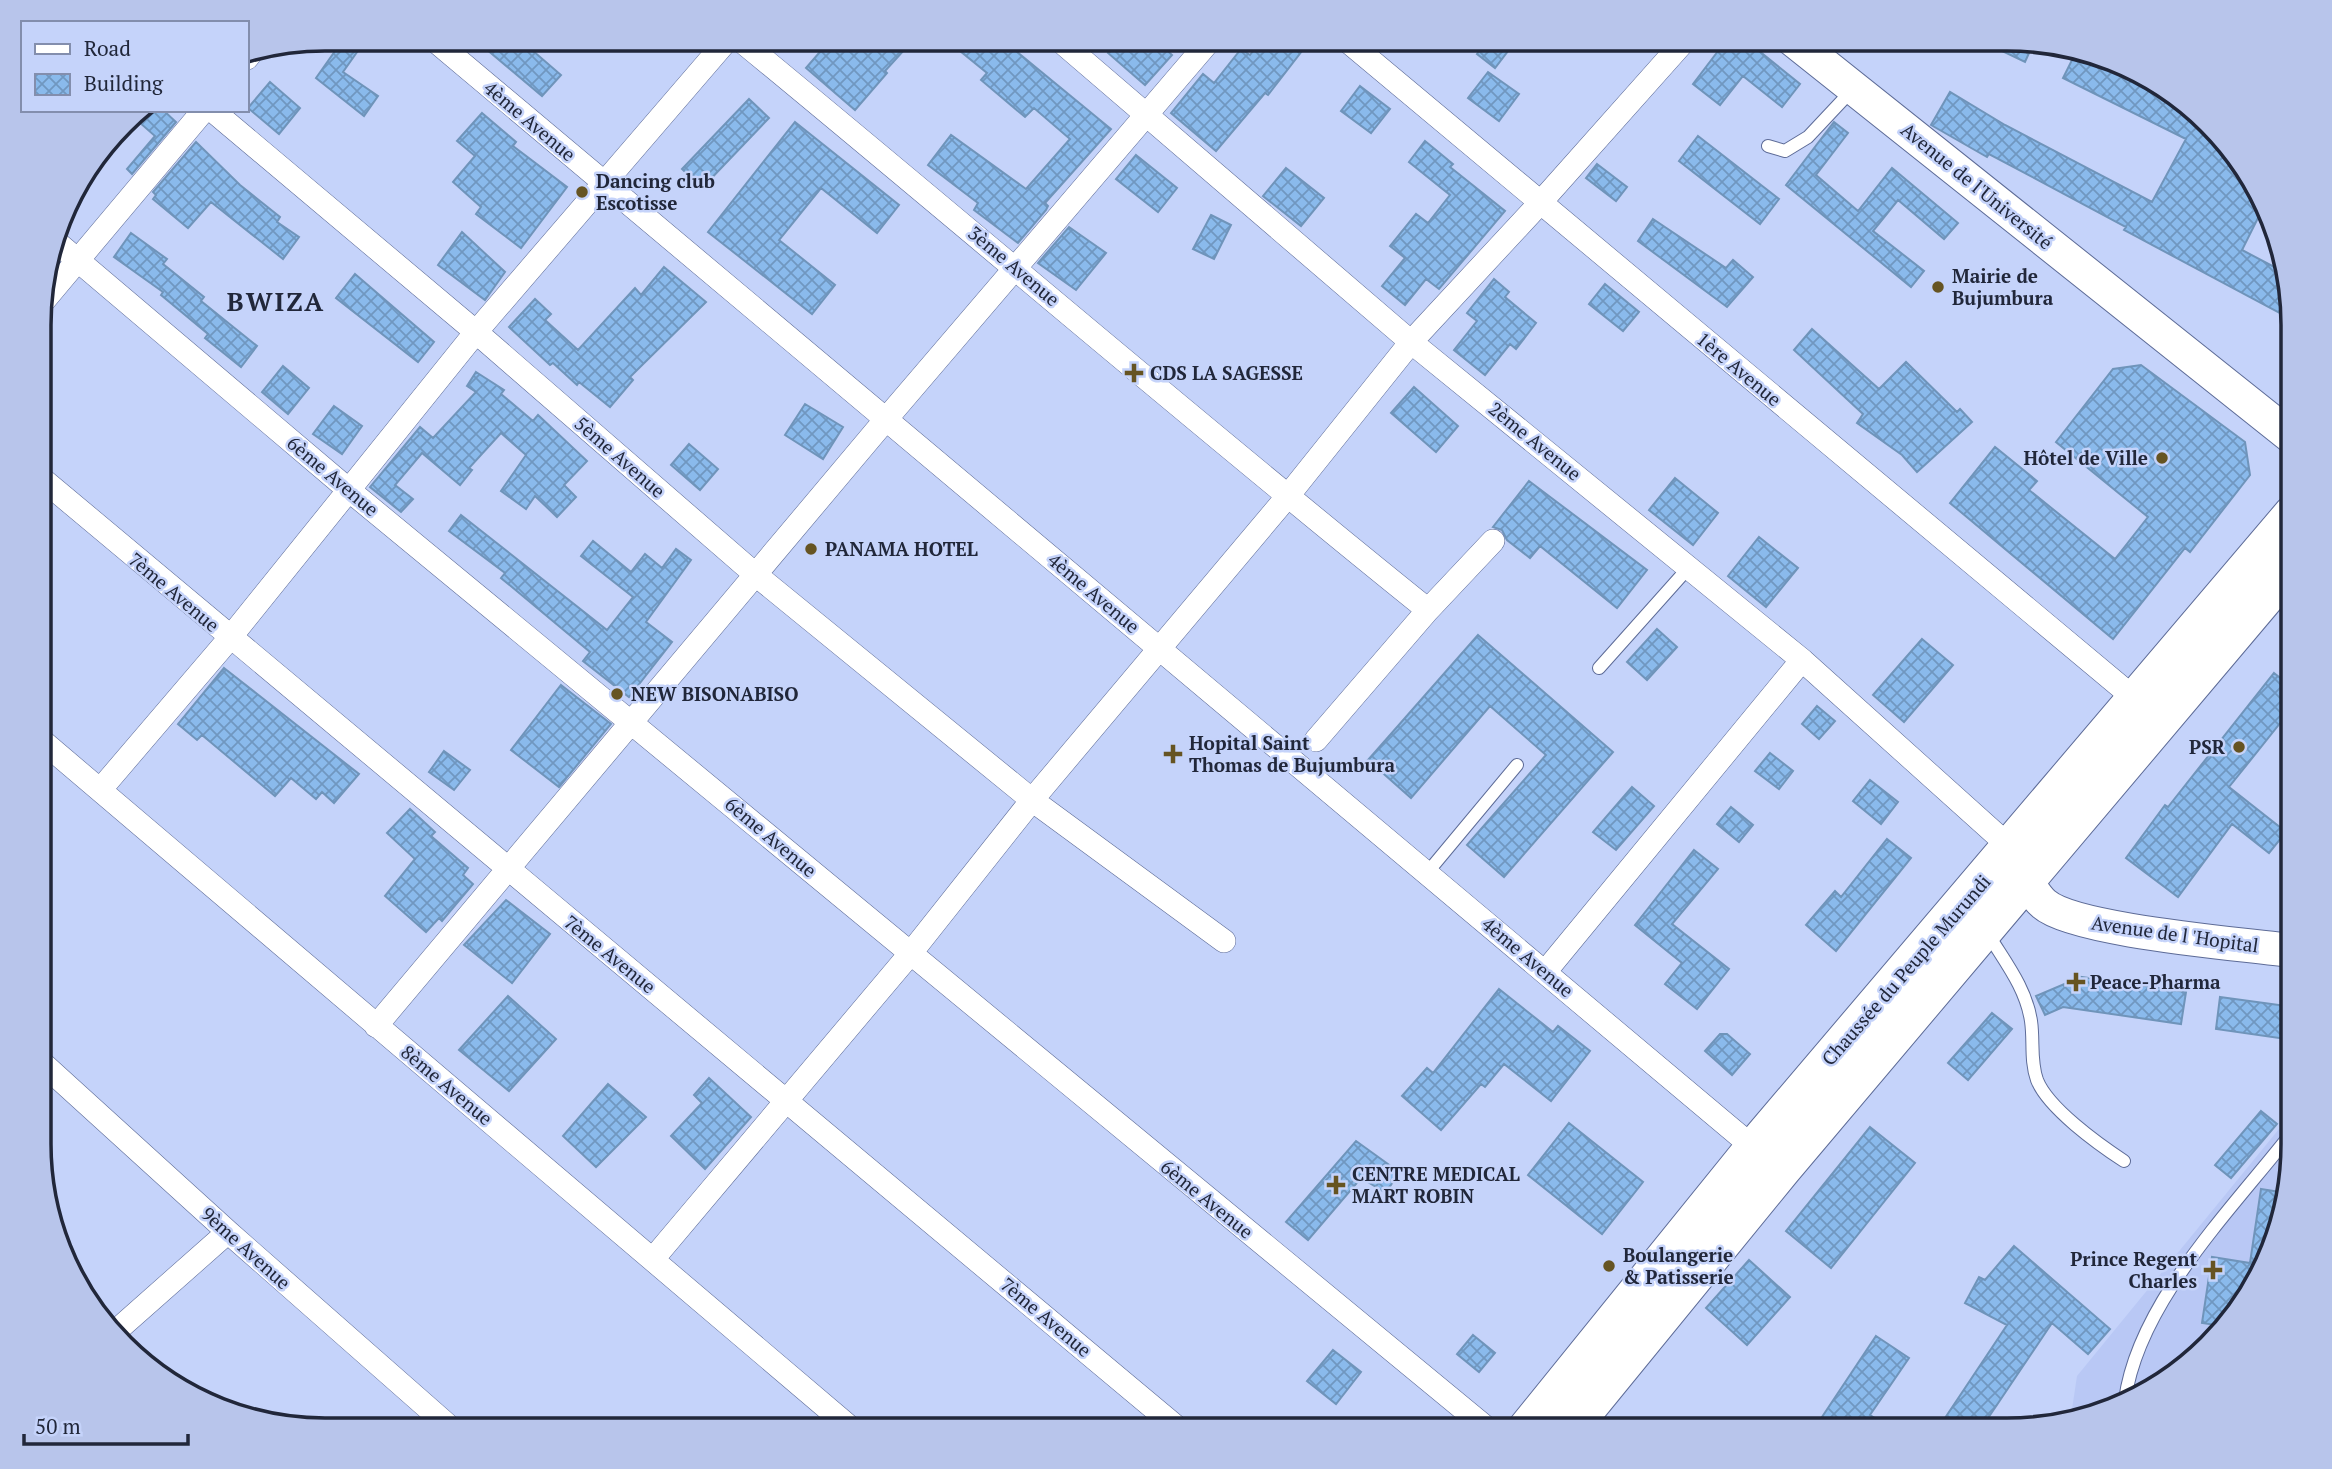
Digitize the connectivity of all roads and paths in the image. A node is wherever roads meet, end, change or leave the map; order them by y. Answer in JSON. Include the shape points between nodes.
{"nodes":[{"id":1,"x":448,"y":51,"type":"edge"},
{"id":2,"x":717,"y":51,"type":"edge"},
{"id":3,"x":755,"y":51,"type":"edge"},
{"id":4,"x":1073,"y":51,"type":"edge"},
{"id":5,"x":1200,"y":51,"type":"edge"},
{"id":6,"x":1360,"y":51,"type":"edge"},
{"id":7,"x":1675,"y":51,"type":"edge"},
{"id":8,"x":1808,"y":51,"type":"edge"},
{"id":9,"x":1855,"y":88,"type":"junction"},
{"id":10,"x":202,"y":112,"type":"edge"},
{"id":11,"x":214,"y":112,"type":"edge"},
{"id":12,"x":1147,"y":114,"type":"junction"},
{"id":13,"x":1768,"y":145,"type":"dead end"},
{"id":14,"x":605,"y":184,"type":"junction"},
{"id":15,"x":1541,"y":203,"type":"junction"},
{"id":16,"x":62,"y":247,"type":"edge"},
{"id":17,"x":78,"y":260,"type":"junction"},
{"id":18,"x":1017,"y":267,"type":"junction"},
{"id":19,"x":53,"y":290,"type":"edge"},
{"id":20,"x":476,"y":332,"type":"junction"},
{"id":21,"x":1411,"y":342,"type":"junction"},
{"id":22,"x":887,"y":418,"type":"junction"},
{"id":23,"x":2281,"y":428,"type":"edge"},
{"id":24,"x":51,"y":487,"type":"edge"},
{"id":25,"x":350,"y":491,"type":"junction"},
{"id":26,"x":1287,"y":497,"type":"junction"},
{"id":27,"x":2281,"y":528,"type":"edge"},
{"id":28,"x":1493,"y":541,"type":"dead end"},
{"id":29,"x":1690,"y":566,"type":"junction"},
{"id":30,"x":756,"y":575,"type":"junction"},
{"id":31,"x":2281,"y":577,"type":"edge"},
{"id":32,"x":1427,"y":610,"type":"junction"},
{"id":33,"x":229,"y":639,"type":"junction"},
{"id":34,"x":1158,"y":647,"type":"junction"},
{"id":35,"x":1802,"y":660,"type":"junction"},
{"id":36,"x":1600,"y":668,"type":"dead end"},
{"id":37,"x":2134,"y":698,"type":"junction"},
{"id":38,"x":633,"y":722,"type":"junction"},
{"id":39,"x":1316,"y":740,"type":"dead end"},
{"id":40,"x":51,"y":748,"type":"edge"},
{"id":41,"x":1517,"y":765,"type":"dead end"},
{"id":42,"x":100,"y":790,"type":"junction"},
{"id":43,"x":1032,"y":800,"type":"junction"},
{"id":44,"x":2018,"y":862,"type":"junction"},
{"id":45,"x":508,"y":870,"type":"junction"},
{"id":46,"x":1427,"y":873,"type":"junction"},
{"id":47,"x":1986,"y":931,"type":"junction"},
{"id":48,"x":1224,"y":941,"type":"dead end"},
{"id":49,"x":2281,"y":949,"type":"edge"},
{"id":50,"x":910,"y":954,"type":"junction"},
{"id":51,"x":1545,"y":972,"type":"junction"},
{"id":52,"x":376,"y":1026,"type":"junction"},
{"id":53,"x":51,"y":1071,"type":"edge"},
{"id":54,"x":787,"y":1099,"type":"junction"},
{"id":55,"x":2281,"y":1146,"type":"edge"},
{"id":56,"x":1754,"y":1147,"type":"junction"},
{"id":57,"x":2124,"y":1161,"type":"dead end"},
{"id":58,"x":228,"y":1233,"type":"junction"},
{"id":59,"x":653,"y":1259,"type":"junction"},
{"id":60,"x":121,"y":1327,"type":"edge"},
{"id":61,"x":2128,"y":1390,"type":"edge"},
{"id":62,"x":439,"y":1418,"type":"edge"},
{"id":63,"x":839,"y":1418,"type":"edge"},
{"id":64,"x":1166,"y":1418,"type":"edge"},
{"id":65,"x":1474,"y":1418,"type":"edge"},
{"id":66,"x":1535,"y":1418,"type":"edge"},
{"id":67,"x":1579,"y":1418,"type":"edge"}],
"edges":[{"from":1,"to":14,"type":"street","name":"4ème Avenue"},
{"from":2,"to":14,"type":"street"},
{"from":3,"to":18,"type":"street","name":"3ème Avenue"},
{"from":4,"to":12,"type":"street","name":"2ème Avenue"},
{"from":5,"to":12,"type":"street"},
{"from":6,"to":15,"type":"street","name":"1ère Avenue"},
{"from":7,"to":15,"type":"street"},
{"from":8,"to":9,"type":"street","name":"Avenue de l'Université"},
{"from":9,"to":13,"type":"lane","via":[[1797,145],[1785,151]]},
{"from":9,"to":23,"type":"street","name":"Avenue de l'Université"},
{"from":10,"to":17,"type":"street"},
{"from":11,"to":20,"type":"street","name":"5ème Avenue"},
{"from":12,"to":18,"type":"street"},
{"from":12,"to":21,"type":"street","name":"2ème Avenue"},
{"from":14,"to":20,"type":"street"},
{"from":14,"to":22,"type":"street","name":"4ème Avenue"},
{"from":15,"to":21,"type":"street"},
{"from":15,"to":37,"type":"street","name":"1ère Avenue"},
{"from":16,"to":17,"type":"street","name":"6ème Avenue"},
{"from":17,"to":19,"type":"street"},
{"from":17,"to":25,"type":"street","name":"6ème Avenue"},
{"from":18,"to":22,"type":"street"},
{"from":18,"to":26,"type":"street","name":"3ème Avenue"},
{"from":20,"to":25,"type":"street"},
{"from":20,"to":30,"type":"street","name":"5ème Avenue"},
{"from":21,"to":26,"type":"street"},
{"from":21,"to":29,"type":"street","name":"2ème Avenue"},
{"from":22,"to":30,"type":"street"},
{"from":22,"to":34,"type":"street","name":"4ème Avenue"},
{"from":24,"to":33,"type":"street","name":"7ème Avenue"},
{"from":25,"to":33,"type":"street"},
{"from":25,"to":38,"type":"street","name":"6ème Avenue"},
{"from":26,"to":32,"type":"street","name":"3ème Avenue"},
{"from":26,"to":34,"type":"street"},
{"from":27,"to":37,"type":"highway","name":"Chaussée du Peuple Murundi"},
{"from":28,"to":32,"type":"street"},
{"from":29,"to":35,"type":"street","name":"2ème Avenue"},
{"from":29,"to":36,"type":"lane"},
{"from":30,"to":38,"type":"street"},
{"from":30,"to":43,"type":"street","name":"5ème Avenue"},
{"from":31,"to":44,"type":"highway","name":"Chaussée du Peuple Murundi"},
{"from":32,"to":39,"type":"street"},
{"from":33,"to":42,"type":"street"},
{"from":33,"to":45,"type":"street","name":"7ème Avenue"},
{"from":34,"to":43,"type":"street"},
{"from":34,"to":46,"type":"street","name":"4ème Avenue"},
{"from":35,"to":44,"type":"street","name":"2ème Avenue"},
{"from":35,"to":51,"type":"street"},
{"from":37,"to":44,"type":"highway","name":"Chaussée du Peuple Murundi"},
{"from":38,"to":45,"type":"street"},
{"from":38,"to":50,"type":"street","name":"6ème Avenue"},
{"from":40,"to":42,"type":"street","name":"8ème Avenue"},
{"from":41,"to":46,"type":"lane"},
{"from":42,"to":52,"type":"street","name":"8ème Avenue"},
{"from":43,"to":48,"type":"street","name":"5ème Avenue"},
{"from":43,"to":50,"type":"street"},
{"from":44,"to":47,"type":"highway","name":"Chaussée du Peuple Murundi"},
{"from":44,"to":49,"type":"street","name":"Avenue de l 'Hopital","via":[[2043,904],[2073,918]]},
{"from":44,"to":56,"type":"highway","name":"Chaussée du Peuple Murundi"},
{"from":45,"to":52,"type":"street"},
{"from":45,"to":54,"type":"street","name":"7ème Avenue"},
{"from":46,"to":51,"type":"street","name":"4ème Avenue"},
{"from":47,"to":57,"type":"lane","via":[[2024,993],[2032,1022],[2032,1058],[2047,1097]]},
{"from":47,"to":67,"type":"highway","name":"Chaussée du Peuple Murundi","via":[[1782,1169]]},
{"from":50,"to":54,"type":"street"},
{"from":50,"to":65,"type":"street","name":"6ème Avenue"},
{"from":51,"to":56,"type":"street","name":"4ème Avenue"},
{"from":52,"to":59,"type":"street","name":"8ème Avenue"},
{"from":53,"to":58,"type":"street","name":"9ème Avenue"},
{"from":54,"to":59,"type":"street"},
{"from":54,"to":64,"type":"street","name":"7ème Avenue"},
{"from":55,"to":61,"type":"lane","via":[[2161,1299]]},
{"from":56,"to":66,"type":"highway","name":"Chaussée du Peuple Murundi"},
{"from":58,"to":60,"type":"street"},
{"from":58,"to":62,"type":"street","name":"9ème Avenue"},
{"from":59,"to":63,"type":"street","name":"8ème Avenue"}]}
